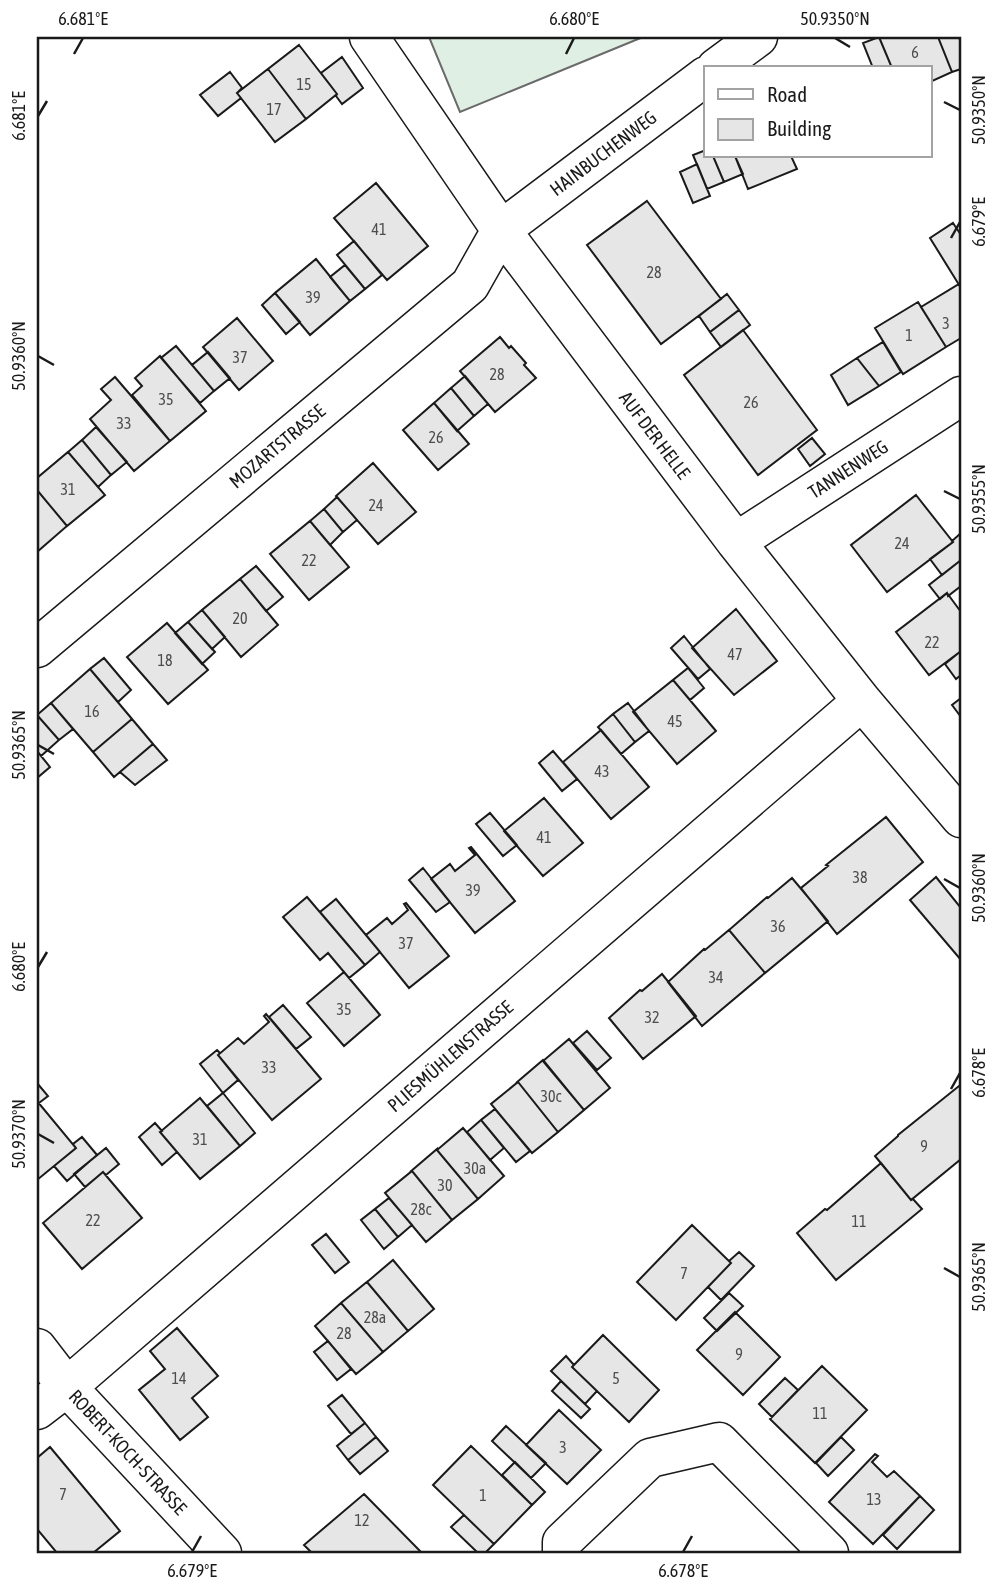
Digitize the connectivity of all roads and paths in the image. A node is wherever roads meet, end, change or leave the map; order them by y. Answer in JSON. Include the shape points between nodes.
{"nodes":[{"id":1,"x":369,"y":37,"type":"edge"},
{"id":2,"x":758,"y":37,"type":"edge"},
{"id":3,"x":719,"y":66,"type":"edge"},
{"id":4,"x":704,"y":78,"type":"edge"},
{"id":5,"x":501,"y":230,"type":"junction"},
{"id":6,"x":961,"y":396,"type":"edge"},
{"id":7,"x":736,"y":542,"type":"junction"},
{"id":8,"x":37,"y":648,"type":"edge"},
{"id":9,"x":862,"y":701,"type":"junction"},
{"id":10,"x":961,"y":818,"type":"edge"},
{"id":11,"x":37,"y":1348,"type":"edge"},
{"id":12,"x":67,"y":1387,"type":"junction"},
{"id":13,"x":37,"y":1410,"type":"edge"},
{"id":14,"x":222,"y":1553,"type":"edge"},
{"id":15,"x":562,"y":1553,"type":"edge"},
{"id":16,"x":829,"y":1553,"type":"edge"}],
"edges":[{"from":1,"to":5,"type":"street","name":"AUF DER HELLE"},
{"from":2,"to":3,"type":"street"},
{"from":4,"to":5,"type":"street","name":"HAINBUCHENWEG"},
{"from":5,"to":7,"type":"street","name":"AUF DER HELLE"},
{"from":5,"to":8,"type":"street","name":"MOZARTSTRASSE","via":[[470,285]]},
{"from":6,"to":7,"type":"street","name":"TANNENWEG"},
{"from":7,"to":9,"type":"street","name":"AUF DER HELLE"},
{"from":9,"to":10,"type":"street","name":"AUF DER HELLE"},
{"from":9,"to":12,"type":"street","name":"PLIESMÜHLENSTRASSE"},
{"from":11,"to":12,"type":"street","name":"ROBERT-KOCH-STRASSE"},
{"from":12,"to":13,"type":"street","name":"PLIESMÜHLENSTRASSE"},
{"from":12,"to":14,"type":"street","name":"ROBERT-KOCH-STRASSE"},
{"from":15,"to":16,"type":"street","via":[[562,1542],[650,1458],[719,1442]]}]}
